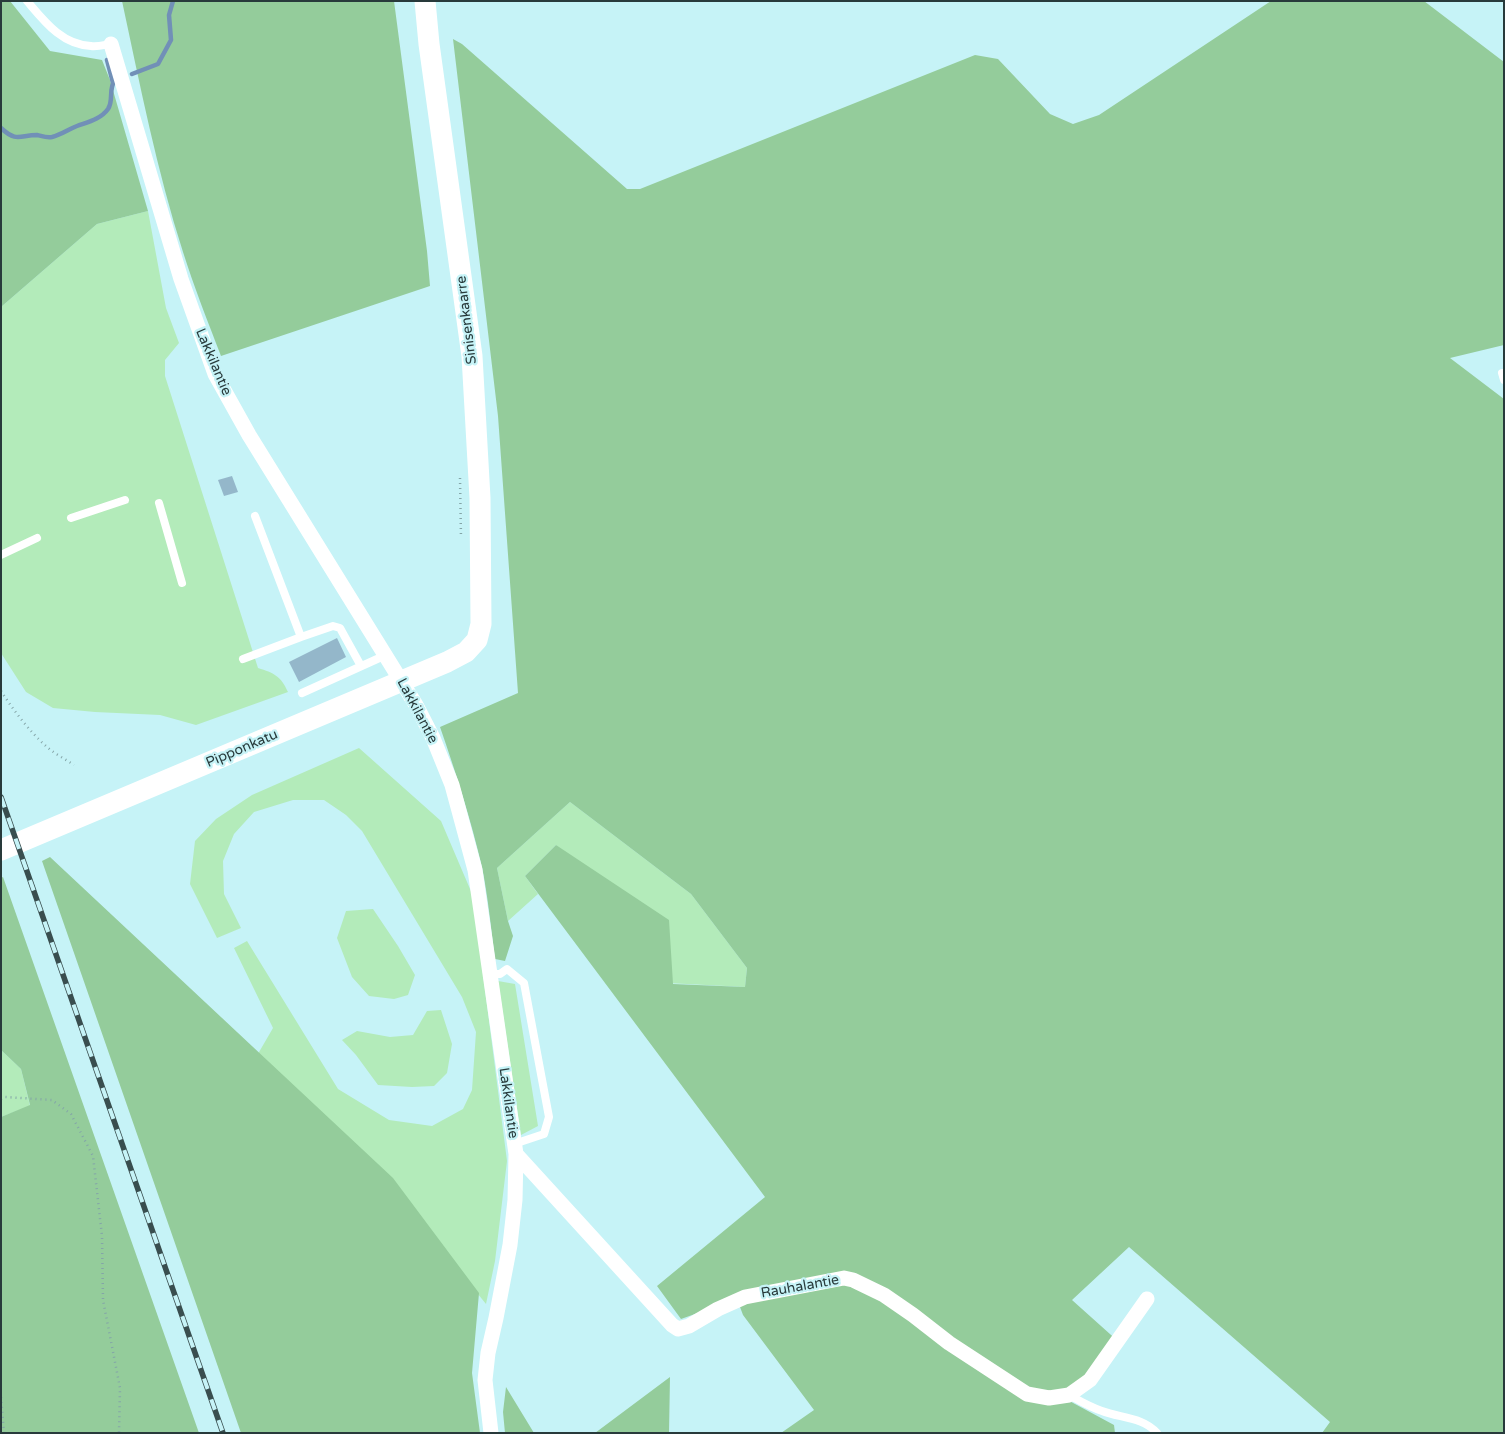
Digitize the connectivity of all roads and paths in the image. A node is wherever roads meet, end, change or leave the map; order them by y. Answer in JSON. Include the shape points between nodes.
{"nodes":[{"id":1,"x":27,"y":1,"type":"edge"},
{"id":2,"x":425,"y":1,"type":"edge"},
{"id":3,"x":111,"y":44,"type":"joint"},
{"id":4,"x":460,"y":478,"type":"dead end"},
{"id":5,"x":125,"y":500,"type":"dead end"},
{"id":6,"x":159,"y":503,"type":"dead end"},
{"id":7,"x":254,"y":516,"type":"dead end"},
{"id":8,"x":71,"y":518,"type":"dead end"},
{"id":9,"x":37,"y":538,"type":"dead end"},
{"id":10,"x":461,"y":542,"type":"dead end"},
{"id":11,"x":1,"y":555,"type":"edge"},
{"id":12,"x":182,"y":583,"type":"dead end"},
{"id":13,"x":301,"y":637,"type":"junction"},
{"id":14,"x":477,"y":640,"type":"joint"},
{"id":15,"x":386,"y":655,"type":"junction"},
{"id":16,"x":243,"y":658,"type":"dead end"},
{"id":17,"x":361,"y":666,"type":"junction"},
{"id":18,"x":402,"y":681,"type":"junction"},
{"id":19,"x":1,"y":691,"type":"edge"},
{"id":20,"x":302,"y":693,"type":"dead end"},
{"id":21,"x":74,"y":765,"type":"dead end"},
{"id":22,"x":1,"y":850,"type":"edge"},
{"id":23,"x":490,"y":974,"type":"junction"},
{"id":24,"x":1,"y":1099,"type":"edge"},
{"id":25,"x":515,"y":1149,"type":"junction"},
{"id":26,"x":1147,"y":1300,"type":"dead end"},
{"id":27,"x":1069,"y":1395,"type":"junction"},
{"id":28,"x":1,"y":1397,"type":"edge"},
{"id":29,"x":4,"y":1433,"type":"edge"},
{"id":30,"x":119,"y":1433,"type":"edge"},
{"id":31,"x":491,"y":1433,"type":"edge"},
{"id":32,"x":1157,"y":1433,"type":"edge"}],
"edges":[{"from":1,"to":3,"type":"lane","via":[[56,34],[90,46]]},
{"from":2,"to":14,"type":"street","name":"Sinisenkaarre","via":[[472,356],[480,498],[481,624]]},
{"from":3,"to":15,"type":"street","name":"Lakkilantie","via":[[181,279],[215,374],[249,435]]},
{"from":4,"to":10,"type":"path"},
{"from":5,"to":8,"type":"lane"},
{"from":6,"to":12,"type":"lane"},
{"from":7,"to":13,"type":"lane"},
{"from":9,"to":11,"type":"lane"},
{"from":13,"to":16,"type":"lane"},
{"from":13,"to":17,"type":"lane","via":[[333,626],[340,628]]},
{"from":14,"to":18,"type":"street","name":"Pipponkatu","via":[[459,656]]},
{"from":15,"to":17,"type":"lane"},
{"from":15,"to":18,"type":"street","name":"Lakkilantie"},
{"from":17,"to":20,"type":"lane"},
{"from":18,"to":22,"type":"street","name":"Pipponkatu"},
{"from":18,"to":23,"type":"street","name":"Lakkilantie","via":[[433,738],[452,785],[475,870]]},
{"from":19,"to":21,"type":"path","via":[[48,747]]},
{"from":23,"to":25,"type":"street","name":"Lakkilantie"},
{"from":23,"to":25,"type":"lane","via":[[500,974],[507,969],[524,983],[548,1117],[544,1134]]},
{"from":24,"to":30,"type":"path","via":[[52,1100],[72,1114],[94,1156],[102,1236],[103,1300],[120,1388]]},
{"from":25,"to":27,"type":"street","name":"Rauhalantie","via":[[678,1328],[689,1326],[745,1297],[844,1278],[884,1295],[1027,1394],[1049,1398]]},
{"from":25,"to":31,"type":"street","name":"Lakkilantie","via":[[515,1200],[510,1244],[485,1380]]},
{"from":26,"to":27,"type":"street","via":[[1090,1380]]},
{"from":27,"to":32,"type":"lane","via":[[1104,1412],[1138,1420]]},
{"from":28,"to":29,"type":"path"}]}
